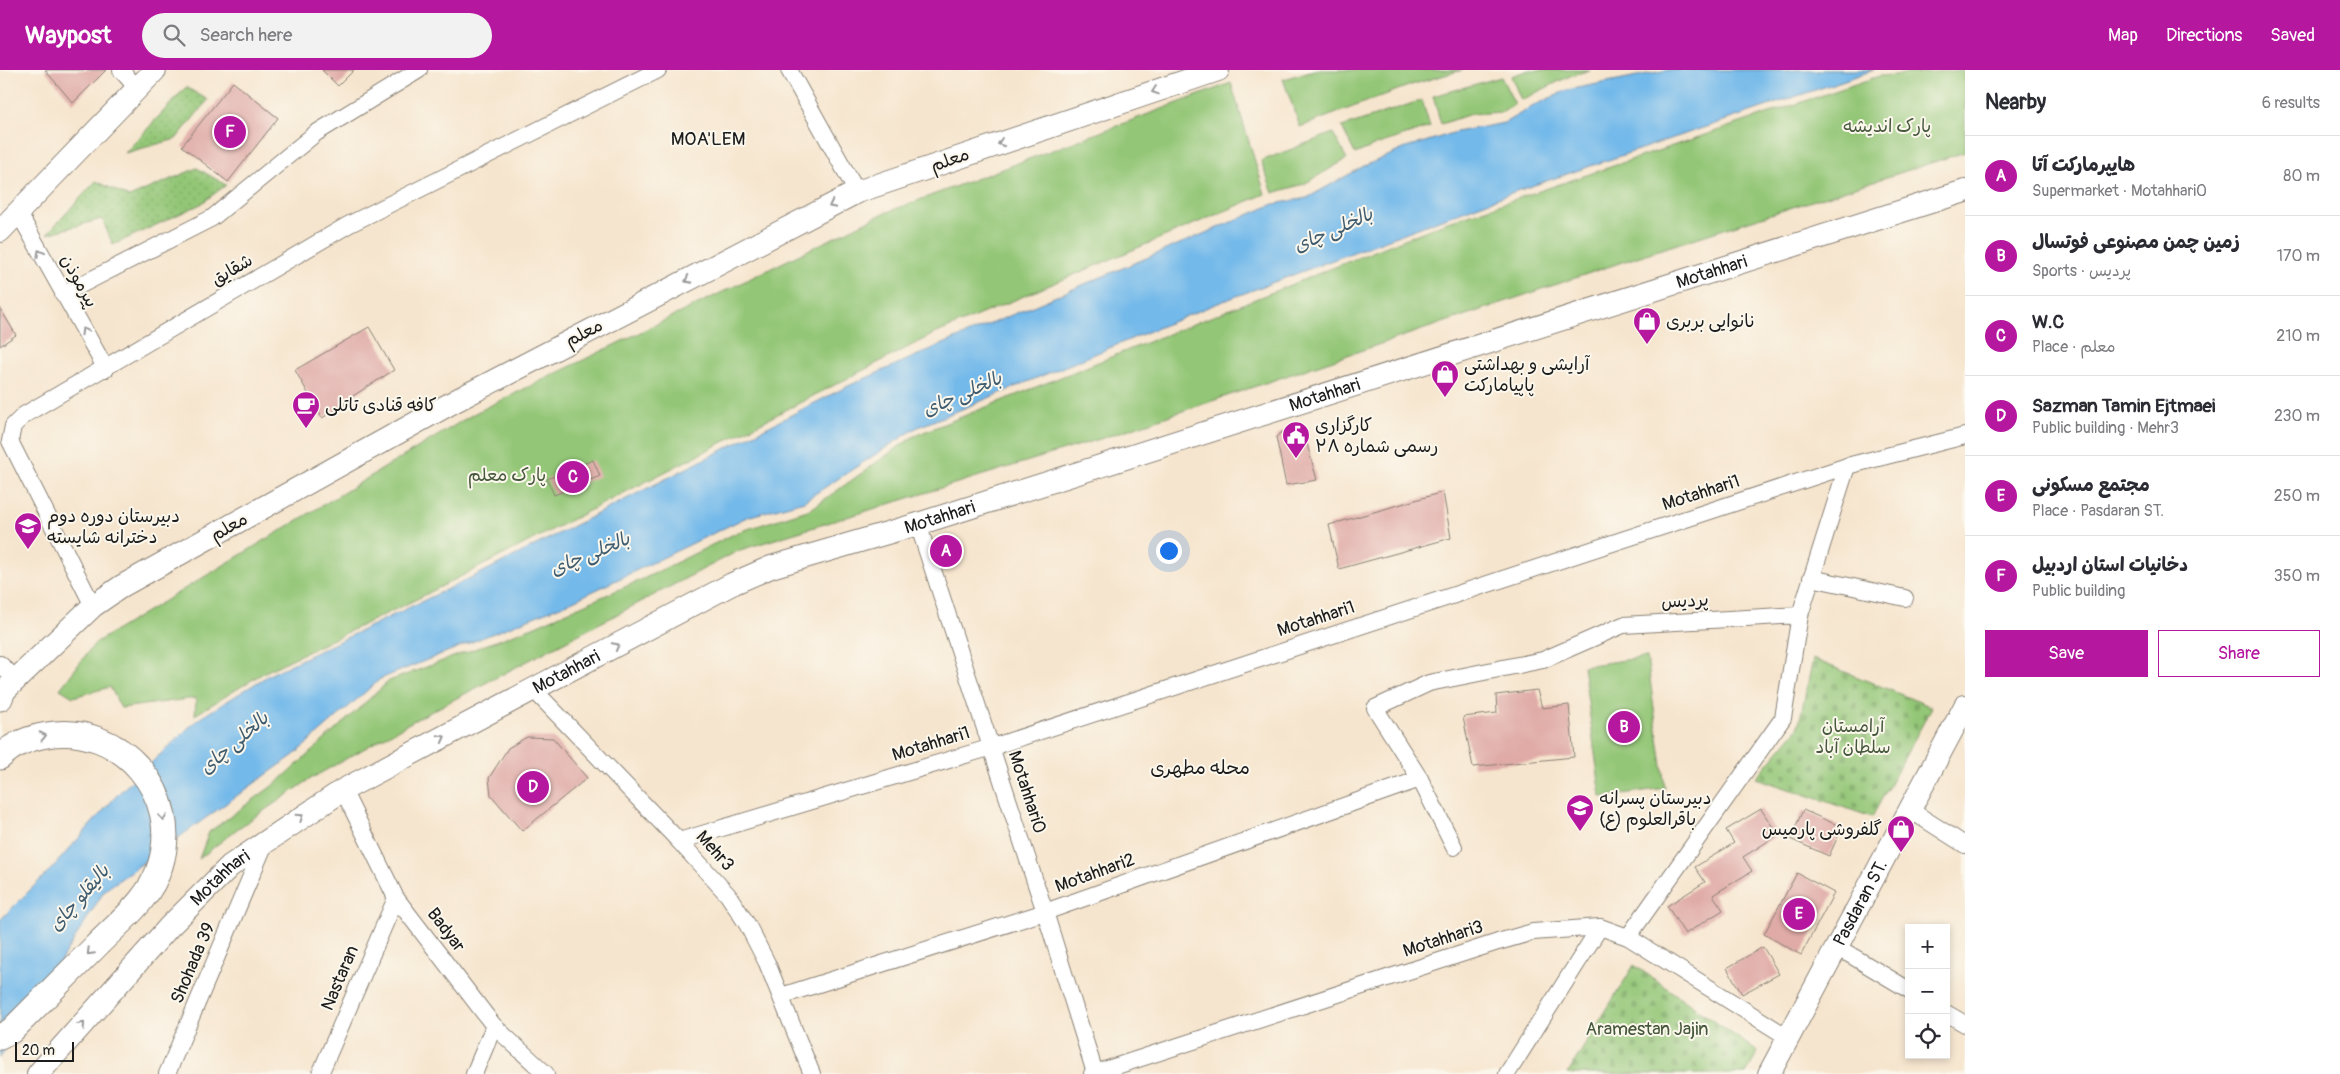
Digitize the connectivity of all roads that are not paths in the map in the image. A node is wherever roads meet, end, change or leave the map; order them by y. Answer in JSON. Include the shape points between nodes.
{"nodes":[{"id":1,"x":121,"y":70,"type":"edge"},
{"id":2,"x":155,"y":70,"type":"edge"},
{"id":3,"x":418,"y":70,"type":"edge"},
{"id":4,"x":658,"y":70,"type":"edge"},
{"id":5,"x":789,"y":70,"type":"edge"},
{"id":6,"x":1218,"y":70,"type":"edge"},
{"id":7,"x":138,"y":88,"type":"junction"},
{"id":8,"x":1965,"y":190,"type":"edge"},
{"id":9,"x":857,"y":192,"type":"junction"},
{"id":10,"x":18,"y":212,"type":"junction"},
{"id":11,"x":0,"y":231,"type":"edge"},
{"id":12,"x":63,"y":294,"type":"junction"},
{"id":13,"x":106,"y":368,"type":"junction"},
{"id":14,"x":1965,"y":436,"type":"edge"},
{"id":15,"x":1847,"y":466,"type":"junction"},
{"id":16,"x":918,"y":524,"type":"junction"},
{"id":17,"x":1811,"y":578,"type":"junction"},
{"id":18,"x":1905,"y":598,"type":"dead end"},
{"id":19,"x":93,"y":606,"type":"junction"},
{"id":20,"x":1800,"y":615,"type":"junction"},
{"id":21,"x":0,"y":664,"type":"edge"},
{"id":22,"x":534,"y":690,"type":"junction"},
{"id":23,"x":4,"y":692,"type":"edge"},
{"id":24,"x":1965,"y":706,"type":"edge"},
{"id":25,"x":1960,"y":730,"type":"edge"},
{"id":26,"x":992,"y":747,"type":"junction"},
{"id":27,"x":0,"y":757,"type":"edge"},
{"id":28,"x":1420,"y":779,"type":"junction"},
{"id":29,"x":343,"y":790,"type":"junction"},
{"id":30,"x":1910,"y":810,"type":"junction"},
{"id":31,"x":267,"y":840,"type":"junction"},
{"id":32,"x":679,"y":841,"type":"junction"},
{"id":33,"x":1965,"y":845,"type":"edge"},
{"id":34,"x":1454,"y":847,"type":"dead end"},
{"id":35,"x":396,"y":898,"type":"junction"},
{"id":36,"x":1045,"y":912,"type":"junction"},
{"id":37,"x":1600,"y":927,"type":"junction"},
{"id":38,"x":1628,"y":937,"type":"junction"},
{"id":39,"x":1837,"y":946,"type":"junction"},
{"id":40,"x":1905,"y":988,"type":"edge"},
{"id":41,"x":781,"y":996,"type":"junction"},
{"id":42,"x":1948,"y":1014,"type":"edge"},
{"id":43,"x":1965,"y":1024,"type":"edge"},
{"id":44,"x":494,"y":1026,"type":"junction"},
{"id":45,"x":0,"y":1038,"type":"edge"},
{"id":46,"x":1789,"y":1038,"type":"junction"},
{"id":47,"x":38,"y":1074,"type":"edge"},
{"id":48,"x":168,"y":1074,"type":"edge"},
{"id":49,"x":320,"y":1074,"type":"edge"},
{"id":50,"x":474,"y":1074,"type":"edge"},
{"id":51,"x":546,"y":1074,"type":"edge"},
{"id":52,"x":812,"y":1074,"type":"edge"},
{"id":53,"x":1094,"y":1074,"type":"edge"},
{"id":54,"x":1507,"y":1074,"type":"edge"},
{"id":55,"x":1769,"y":1074,"type":"edge"}],
"edges":[{"from":1,"to":7,"type":"street"},
{"from":2,"to":7,"type":"main road"},
{"from":3,"to":12,"type":"street","via":[[316,133],[212,218]]},
{"from":4,"to":13,"type":"street","name":"شقایق","via":[[348,225]]},
{"from":5,"to":9,"type":"street"},
{"from":6,"to":9,"type":"main road","name":"معلم","one_way":true},
{"from":7,"to":10,"type":"main road"},
{"from":8,"to":16,"type":"main road","name":"Motahhari"},
{"from":9,"to":19,"type":"main road","name":"معلم","one_way":true,"via":[[457,400],[122,586]]},
{"from":10,"to":11,"type":"main road"},
{"from":12,"to":10,"type":"street","name":"پیرموذن","one_way":true},
{"from":13,"to":12,"type":"street","name":"پیرموذن","one_way":true},
{"from":13,"to":19,"type":"street","name":"شقایق","via":[[24,415],[13,426],[10,441]]},
{"from":14,"to":15,"type":"street","name":"Motahhari1"},
{"from":15,"to":17,"type":"street"},
{"from":15,"to":26,"type":"street","name":"Motahhari1"},
{"from":22,"to":16,"type":"main road","name":"Motahhari","one_way":true,"via":[[732,584],[771,567]]},
{"from":16,"to":26,"type":"street","name":"Motahhari0"},
{"from":17,"to":18,"type":"street"},
{"from":17,"to":20,"type":"street"},
{"from":19,"to":23,"type":"main road","name":"معلم"},
{"from":20,"to":28,"type":"street","name":"پردیس","via":[[1623,625],[1543,660],[1430,682],[1375,708]]},
{"from":20,"to":38,"type":"street","via":[[1783,718]]},
{"from":21,"to":23,"type":"street"},
{"from":29,"to":22,"type":"main road","name":"Motahhari","one_way":true},
{"from":22,"to":32,"type":"street","name":"Mehr3"},
{"from":24,"to":25,"type":"main road","name":"Pasdaran ST."},
{"from":25,"to":30,"type":"main road","name":"Pasdaran ST."},
{"from":26,"to":32,"type":"street","name":"Motahhari1"},
{"from":26,"to":36,"type":"street","name":"Motahhari0"},
{"from":27,"to":45,"type":"main road","one_way":true,"via":[[23,741],[54,734],[85,735],[101,740],[128,756],[150,782],[159,798],[166,832],[160,867],[144,897],[12,1031]]},
{"from":28,"to":34,"type":"street","name":"پردیس"},
{"from":28,"to":36,"type":"street","name":"Motahhari2"},
{"from":31,"to":29,"type":"main road","name":"Motahhari","one_way":true},
{"from":29,"to":35,"type":"street","name":"Badyar"},
{"from":30,"to":33,"type":"street"},
{"from":30,"to":39,"type":"main road","name":"Pasdaran ST."},
{"from":47,"to":31,"type":"main road","name":"Motahhari","one_way":true,"via":[[200,895],[230,866]]},
{"from":31,"to":48,"type":"street","name":"Shohada 39"},
{"from":32,"to":41,"type":"street","name":"Mehr3","via":[[728,895],[747,924]]},
{"from":35,"to":44,"type":"street","name":"Badyar"},
{"from":35,"to":49,"type":"street","name":"Nastaran"},
{"from":36,"to":41,"type":"street","name":"Motahhari2"},
{"from":36,"to":53,"type":"street","name":"Motahhari0"},
{"from":37,"to":38,"type":"street","name":"Motahhari3"},
{"from":37,"to":53,"type":"street","name":"Motahhari3","via":[[1533,932],[1498,942]]},
{"from":37,"to":54,"type":"street"},
{"from":38,"to":46,"type":"street","name":"Motahhari3"},
{"from":39,"to":40,"type":"street"},
{"from":39,"to":46,"type":"main road","name":"Pasdaran ST."},
{"from":41,"to":52,"type":"street","name":"Mehr3"},
{"from":42,"to":43,"type":"street"},
{"from":44,"to":50,"type":"street"},
{"from":44,"to":51,"type":"street","name":"Badyar"},
{"from":46,"to":55,"type":"main road","name":"Pasdaran ST."}]}
